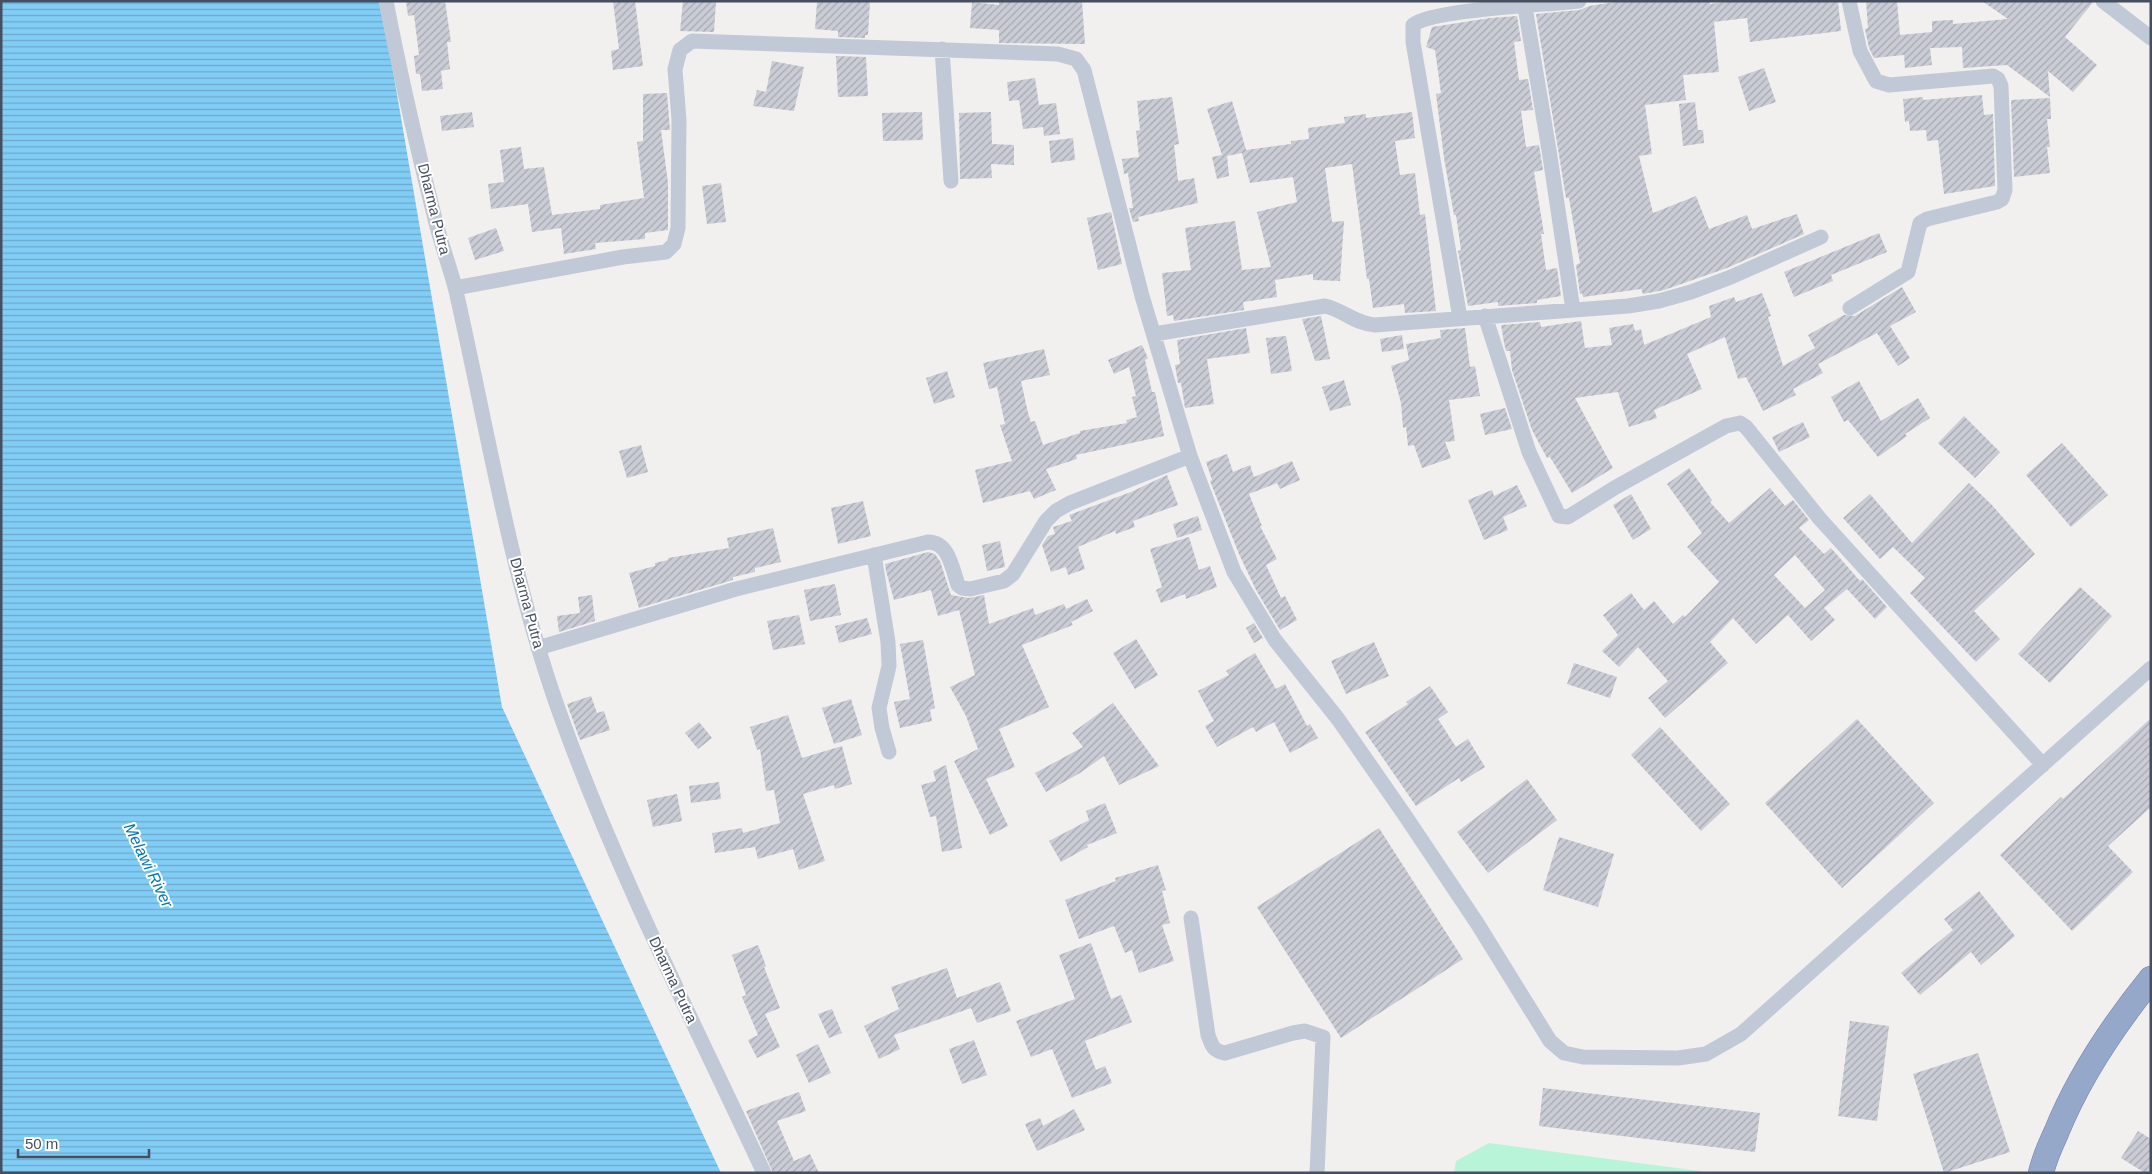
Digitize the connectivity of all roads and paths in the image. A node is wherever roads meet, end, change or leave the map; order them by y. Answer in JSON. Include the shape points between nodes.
{"nodes":[{"id":1,"x":386,"y":1,"type":"edge"},
{"id":2,"x":1579,"y":1,"type":"edge"},
{"id":3,"x":1849,"y":1,"type":"edge"},
{"id":4,"x":2103,"y":1,"type":"edge"},
{"id":5,"x":1456,"y":7,"type":"edge"},
{"id":6,"x":1525,"y":7,"type":"junction"},
{"id":7,"x":2151,"y":38,"type":"edge"},
{"id":8,"x":942,"y":49,"type":"junction"},
{"id":9,"x":951,"y":181,"type":"dead end"},
{"id":10,"x":1821,"y":237,"type":"dead end"},
{"id":11,"x":455,"y":288,"type":"junction"},
{"id":12,"x":1850,"y":308,"type":"dead end"},
{"id":13,"x":1573,"y":310,"type":"junction"},
{"id":14,"x":1485,"y":316,"type":"junction"},
{"id":15,"x":1460,"y":318,"type":"junction"},
{"id":16,"x":1154,"y":334,"type":"junction"},
{"id":17,"x":1190,"y":456,"type":"junction"},
{"id":18,"x":874,"y":555,"type":"junction"},
{"id":19,"x":538,"y":648,"type":"junction"},
{"id":20,"x":2151,"y":668,"type":"edge"},
{"id":21,"x":889,"y":752,"type":"dead end"},
{"id":22,"x":2043,"y":765,"type":"junction"},
{"id":23,"x":1191,"y":918,"type":"dead end"},
{"id":24,"x":2151,"y":979,"type":"edge"},
{"id":25,"x":764,"y":1173,"type":"edge"},
{"id":26,"x":1317,"y":1173,"type":"edge"},
{"id":27,"x":2041,"y":1173,"type":"edge"}],
"edges":[{"from":1,"to":11,"type":"street","name":"Dharma Putra","via":[[436,222]]},
{"from":2,"to":6,"type":"street"},
{"from":3,"to":12,"type":"street","via":[[1860,51],[1876,82],[1889,85],[1994,76],[1998,79],[2001,86],[2005,190],[1997,202],[1920,223],[1908,272]]},
{"from":4,"to":7,"type":"street"},
{"from":5,"to":6,"type":"street"},
{"from":5,"to":15,"type":"street","via":[[1419,20],[1411,31]]},
{"from":6,"to":13,"type":"street"},
{"from":8,"to":9,"type":"street"},
{"from":8,"to":11,"type":"street","via":[[692,41],[685,44],[675,69],[679,120],[678,228],[674,244],[666,252]]},
{"from":8,"to":16,"type":"street","via":[[1058,54],[1076,59],[1081,65]]},
{"from":10,"to":13,"type":"street","via":[[1692,292],[1628,306]]},
{"from":11,"to":19,"type":"street","name":"Dharma Putra","via":[[507,528]]},
{"from":13,"to":14,"type":"street"},
{"from":14,"to":15,"type":"street"},
{"from":14,"to":22,"type":"street","via":[[1528,452],[1559,516],[1568,517],[1726,426],[1740,423],[1820,519]]},
{"from":15,"to":16,"type":"street","via":[[1367,325],[1325,306]]},
{"from":16,"to":17,"type":"street"},
{"from":17,"to":18,"type":"street","via":[[1056,511],[1046,521],[1013,574],[1004,581],[962,588],[945,551],[937,542],[913,544]]},
{"from":17,"to":22,"type":"street","via":[[1215,526],[1247,596],[1275,640],[1338,719],[1404,814],[1550,1041],[1564,1053],[1583,1057],[1678,1058],[1706,1054],[1742,1034]]},
{"from":18,"to":19,"type":"street","via":[[736,589]]},
{"from":18,"to":21,"type":"street","via":[[888,642],[889,666],[879,708]]},
{"from":19,"to":25,"type":"street","name":"Dharma Putra","via":[[571,742],[658,951]]},
{"from":20,"to":22,"type":"street"},
{"from":23,"to":26,"type":"street","via":[[1208,1035],[1216,1052],[1225,1053],[1305,1031],[1323,1037]]},
{"from":24,"to":27,"type":"highway","via":[[2094,1054],[2065,1110]]}]}
